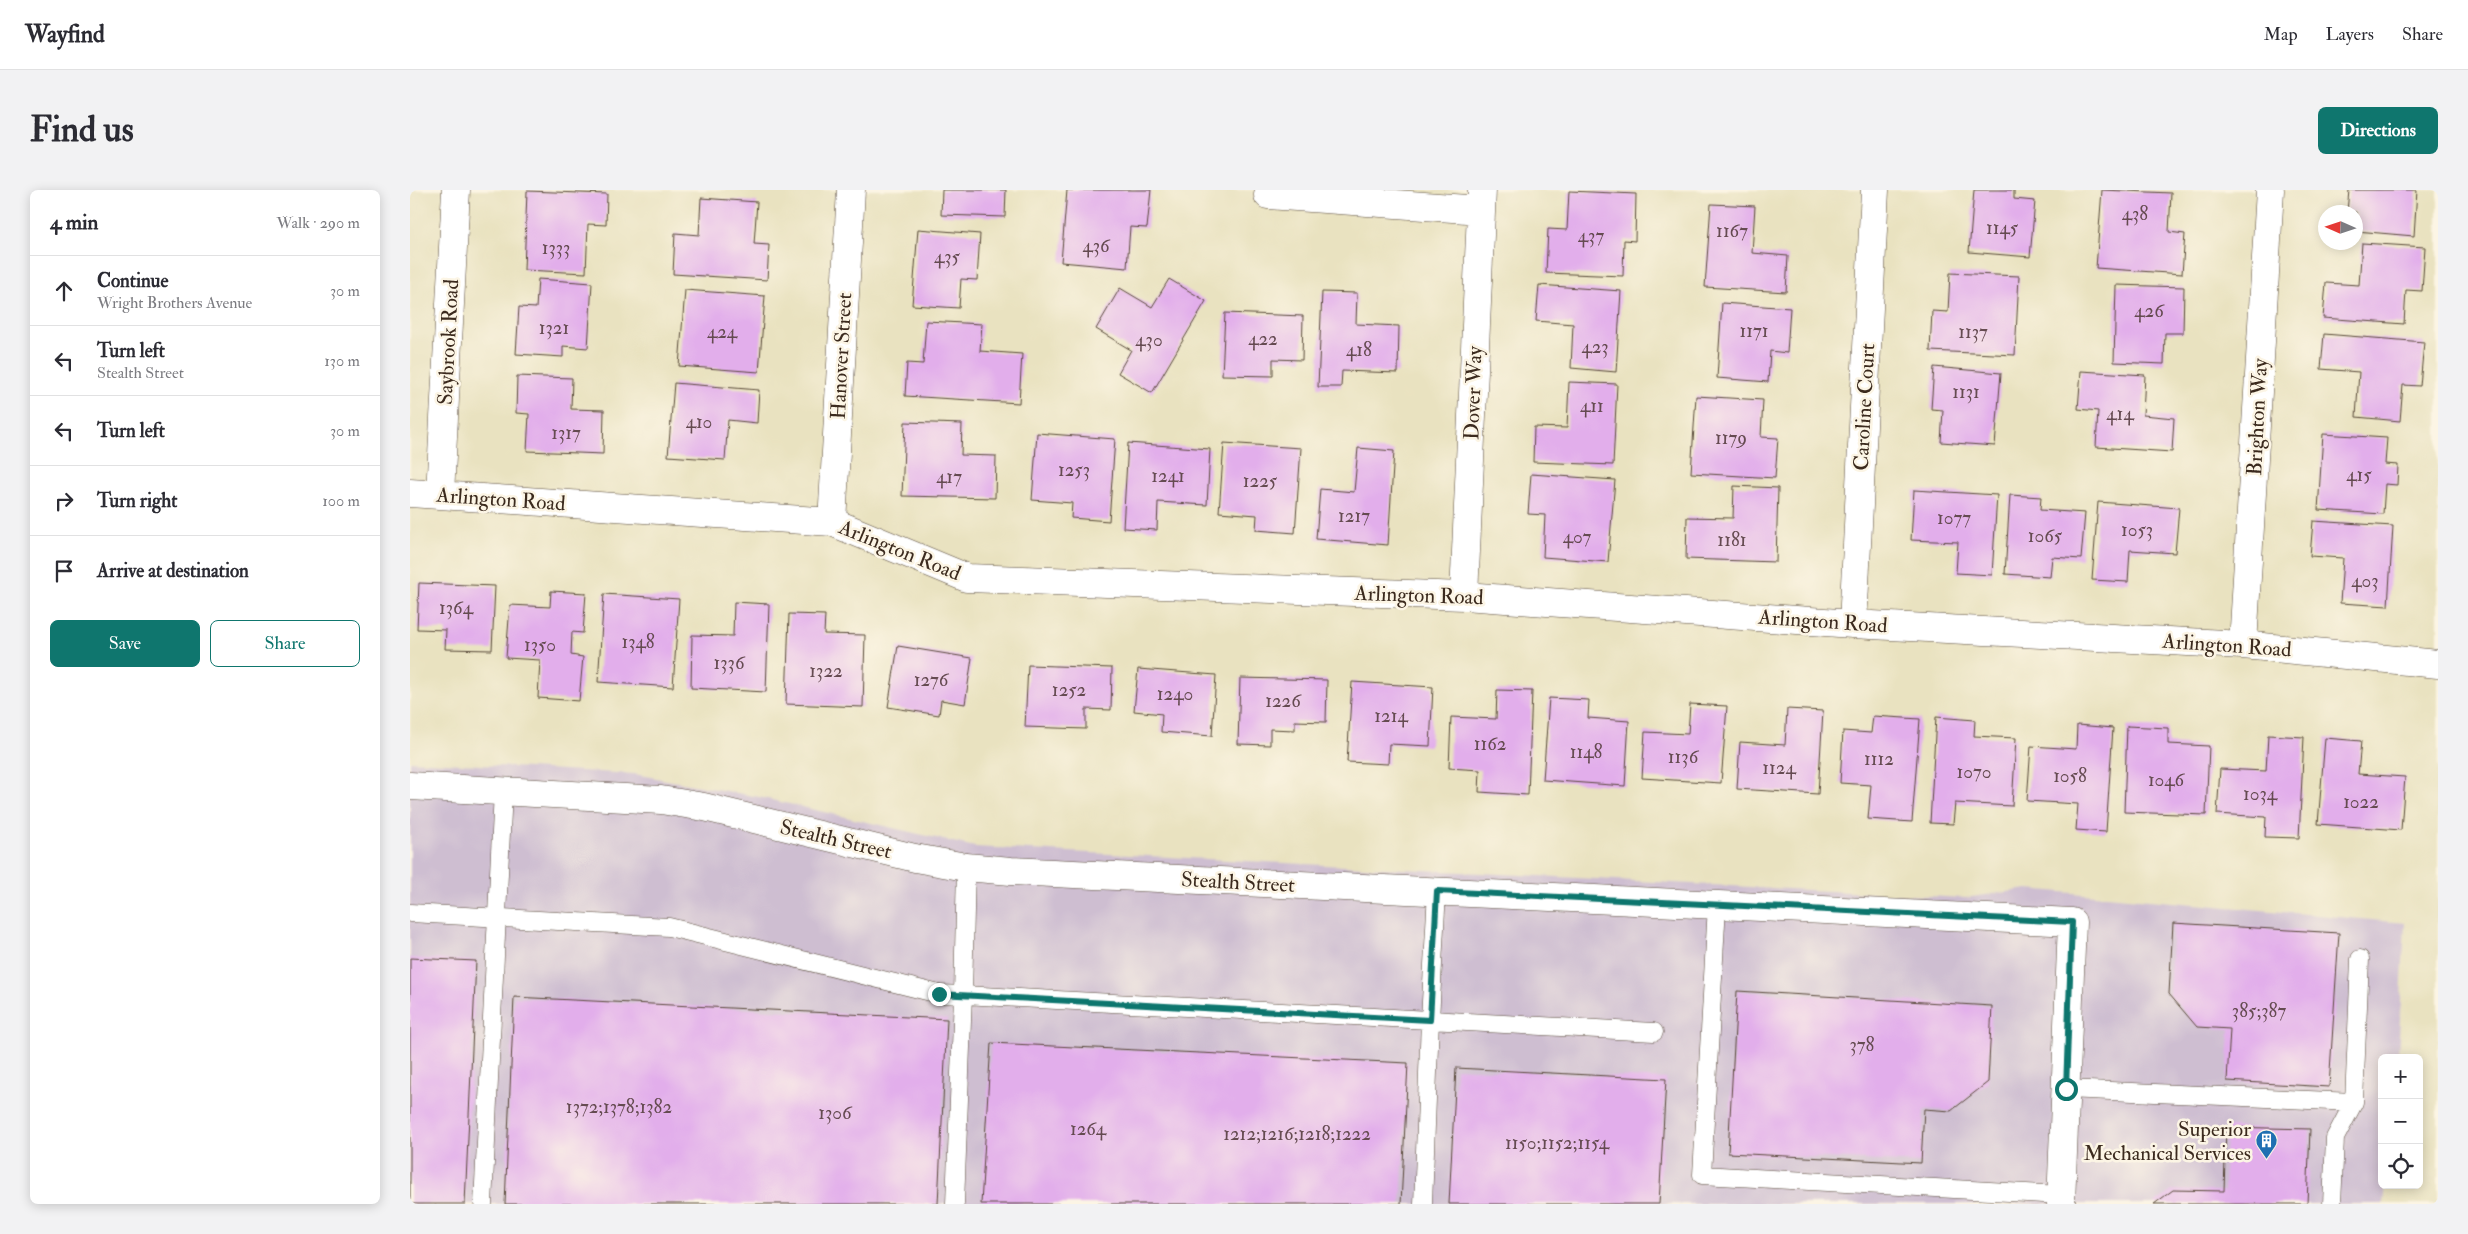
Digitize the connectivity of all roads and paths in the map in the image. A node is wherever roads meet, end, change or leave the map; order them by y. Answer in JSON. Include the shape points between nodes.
{"nodes":[{"id":1,"x":456,"y":190,"type":"edge"},
{"id":2,"x":851,"y":190,"type":"edge"},
{"id":3,"x":1875,"y":190,"type":"edge"},
{"id":4,"x":2270,"y":190,"type":"edge"},
{"id":5,"x":1268,"y":195,"type":"dead end"},
{"id":6,"x":1481,"y":200,"type":"edge"},
{"id":7,"x":410,"y":493,"type":"edge"},
{"id":8,"x":440,"y":494,"type":"junction"},
{"id":9,"x":832,"y":522,"type":"junction"},
{"id":10,"x":1464,"y":596,"type":"junction"},
{"id":11,"x":1853,"y":624,"type":"junction"},
{"id":12,"x":2243,"y":645,"type":"junction"},
{"id":13,"x":2438,"y":664,"type":"edge"},
{"id":14,"x":410,"y":786,"type":"edge"},
{"id":15,"x":503,"y":791,"type":"junction"},
{"id":16,"x":966,"y":867,"type":"junction"},
{"id":17,"x":1437,"y":891,"type":"junction"},
{"id":18,"x":1717,"y":905,"type":"junction"},
{"id":19,"x":410,"y":913,"type":"edge"},
{"id":20,"x":497,"y":917,"type":"junction"},
{"id":21,"x":2360,"y":960,"type":"dead end"},
{"id":22,"x":963,"y":995,"type":"junction"},
{"id":23,"x":1430,"y":1020,"type":"junction"},
{"id":24,"x":1654,"y":1032,"type":"dead end"},
{"id":25,"x":2066,"y":1089,"type":"junction"},
{"id":26,"x":2354,"y":1102,"type":"junction"},
{"id":27,"x":2061,"y":1200,"type":"edge"},
{"id":28,"x":483,"y":1204,"type":"edge"},
{"id":29,"x":955,"y":1204,"type":"edge"},
{"id":30,"x":1424,"y":1204,"type":"edge"},
{"id":31,"x":2332,"y":1204,"type":"edge"}],
"edges":[{"from":1,"to":8,"type":"street","name":"Saybrook Road"},
{"from":2,"to":9,"type":"street","name":"Hanover Street"},
{"from":3,"to":11,"type":"street","name":"Caroline Court"},
{"from":4,"to":12,"type":"street","name":"Brighton Way"},
{"from":5,"to":6,"type":"street"},
{"from":6,"to":10,"type":"street","name":"Dover Way"},
{"from":7,"to":8,"type":"street","name":"Arlington Road"},
{"from":8,"to":9,"type":"street","name":"Arlington Road"},
{"from":9,"to":10,"type":"street","name":"Arlington Road","via":[[967,578]]},
{"from":10,"to":11,"type":"street","name":"Arlington Road"},
{"from":11,"to":12,"type":"street","name":"Arlington Road"},
{"from":12,"to":13,"type":"street","name":"Arlington Road"},
{"from":14,"to":15,"type":"street","name":"Stealth Street"},
{"from":15,"to":16,"type":"street","name":"Stealth Street","via":[[651,800],[704,807],[915,858]]},
{"from":15,"to":20,"type":"lane"},
{"from":16,"to":17,"type":"street","name":"Stealth Street"},
{"from":16,"to":22,"type":"lane"},
{"from":17,"to":18,"type":"street","name":"Stealth Street"},
{"from":17,"to":23,"type":"lane"},
{"from":18,"to":25,"type":"street","name":"Stealth Street","via":[[2072,922]]},
{"from":18,"to":27,"type":"lane","via":[[1702,1175]]},
{"from":19,"to":20,"type":"lane"},
{"from":20,"to":22,"type":"lane","via":[[669,927],[939,994]]},
{"from":20,"to":28,"type":"lane"},
{"from":21,"to":26,"type":"lane"},
{"from":22,"to":23,"type":"lane"},
{"from":22,"to":29,"type":"lane"},
{"from":23,"to":24,"type":"lane"},
{"from":23,"to":30,"type":"lane"},
{"from":25,"to":26,"type":"lane"},
{"from":25,"to":27,"type":"street"},
{"from":26,"to":31,"type":"lane","via":[[2335,1138]]}]}
